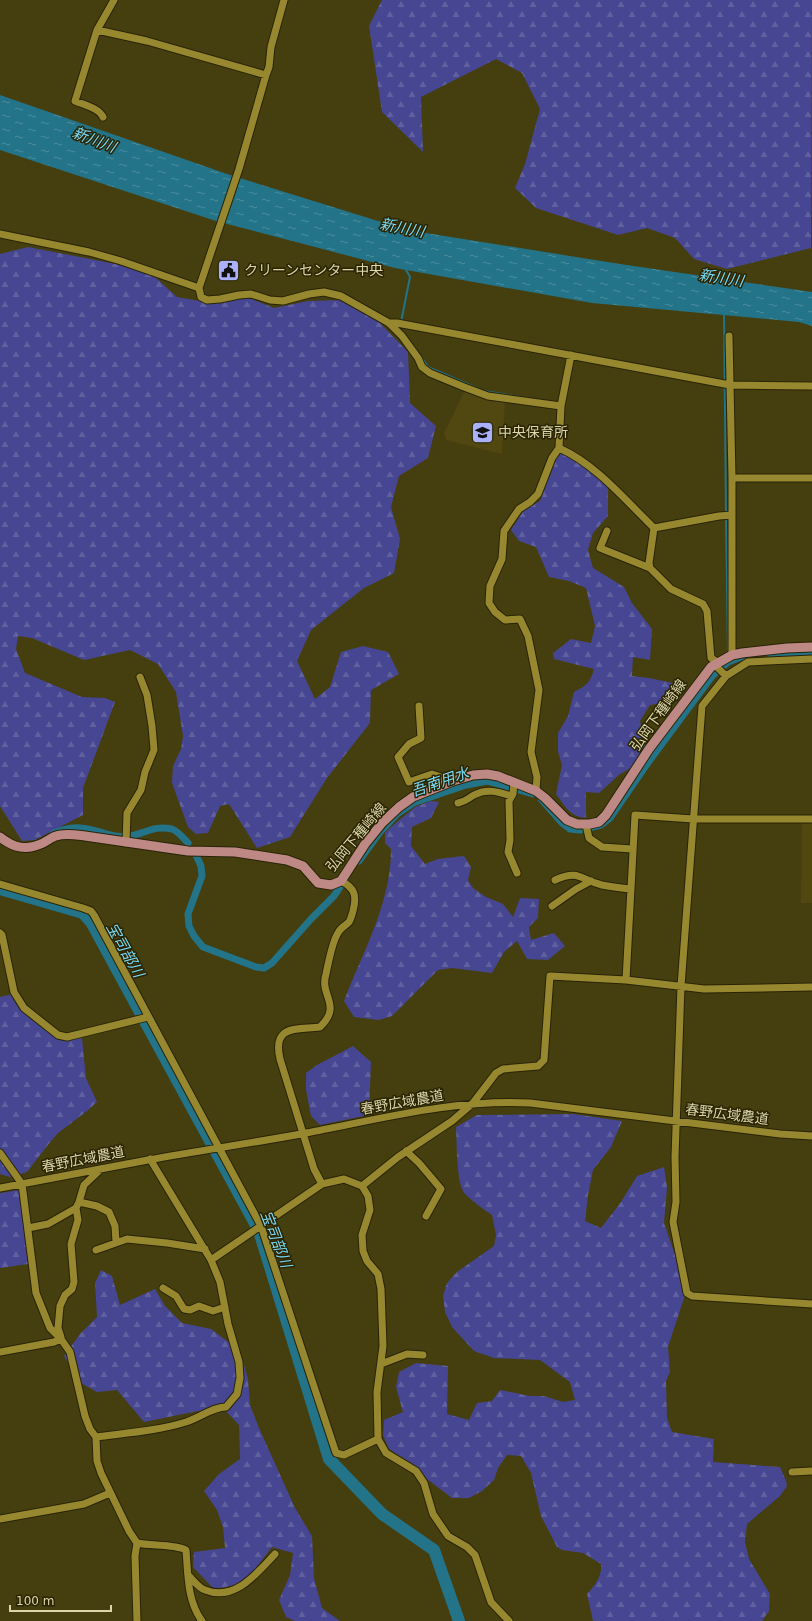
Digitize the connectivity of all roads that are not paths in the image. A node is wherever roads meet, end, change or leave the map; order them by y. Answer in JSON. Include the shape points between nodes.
{"nodes":[{"id":1,"x":114,"y":0,"type":"edge"},
{"id":2,"x":284,"y":0,"type":"edge"},
{"id":3,"x":97,"y":30,"type":"junction"},
{"id":4,"x":266,"y":75,"type":"junction"},
{"id":5,"x":103,"y":117,"type":"dead end"},
{"id":6,"x":0,"y":234,"type":"edge"},
{"id":7,"x":198,"y":288,"type":"junction"},
{"id":8,"x":389,"y":323,"type":"junction"},
{"id":9,"x":729,"y":336,"type":"dead end"},
{"id":10,"x":571,"y":355,"type":"junction"},
{"id":11,"x":730,"y":385,"type":"junction"},
{"id":12,"x":812,"y":386,"type":"edge"},
{"id":13,"x":561,"y":406,"type":"junction"},
{"id":14,"x":559,"y":448,"type":"junction"},
{"id":15,"x":732,"y":478,"type":"junction"},
{"id":16,"x":812,"y":478,"type":"edge"},
{"id":17,"x":732,"y":515,"type":"junction"},
{"id":18,"x":654,"y":528,"type":"junction"},
{"id":19,"x":607,"y":531,"type":"dead end"},
{"id":20,"x":650,"y":568,"type":"junction"},
{"id":21,"x":812,"y":647,"type":"edge"},
{"id":22,"x":732,"y":655,"type":"junction"},
{"id":23,"x":812,"y":659,"type":"edge"},
{"id":24,"x":719,"y":664,"type":"junction"},
{"id":25,"x":725,"y":675,"type":"junction"},
{"id":26,"x":140,"y":677,"type":"dead end"},
{"id":27,"x":419,"y":706,"type":"dead end"},
{"id":28,"x":453,"y":781,"type":"junction"},
{"id":29,"x":513,"y":790,"type":"junction"},
{"id":30,"x":536,"y":791,"type":"junction"},
{"id":31,"x":458,"y":803,"type":"dead end"},
{"id":32,"x":693,"y":819,"type":"junction"},
{"id":33,"x":812,"y":819,"type":"edge"},
{"id":34,"x":586,"y":828,"type":"junction"},
{"id":35,"x":0,"y":837,"type":"edge"},
{"id":36,"x":127,"y":838,"type":"junction"},
{"id":37,"x":632,"y":849,"type":"junction"},
{"id":38,"x":518,"y":873,"type":"dead end"},
{"id":39,"x":555,"y":880,"type":"dead end"},
{"id":40,"x":591,"y":881,"type":"junction"},
{"id":41,"x":344,"y":883,"type":"junction"},
{"id":42,"x":0,"y":884,"type":"edge"},
{"id":43,"x":630,"y":889,"type":"junction"},
{"id":44,"x":552,"y":906,"type":"dead end"},
{"id":45,"x":0,"y":933,"type":"edge"},
{"id":46,"x":626,"y":980,"type":"junction"},
{"id":47,"x":681,"y":986,"type":"junction"},
{"id":48,"x":812,"y":987,"type":"edge"},
{"id":49,"x":148,"y":1017,"type":"junction"},
{"id":50,"x":473,"y":1103,"type":"junction"},
{"id":51,"x":672,"y":1120,"type":"junction"},
{"id":52,"x":304,"y":1133,"type":"junction"},
{"id":53,"x":812,"y":1136,"type":"edge"},
{"id":54,"x":218,"y":1149,"type":"junction"},
{"id":55,"x":406,"y":1151,"type":"junction"},
{"id":56,"x":0,"y":1153,"type":"edge"},
{"id":57,"x":150,"y":1159,"type":"junction"},
{"id":58,"x":102,"y":1169,"type":"junction"},
{"id":59,"x":22,"y":1184,"type":"junction"},
{"id":60,"x":322,"y":1184,"type":"junction"},
{"id":61,"x":362,"y":1186,"type":"junction"},
{"id":62,"x":0,"y":1188,"type":"edge"},
{"id":63,"x":77,"y":1205,"type":"junction"},
{"id":64,"x":426,"y":1216,"type":"dead end"},
{"id":65,"x":261,"y":1226,"type":"junction"},
{"id":66,"x":28,"y":1228,"type":"junction"},
{"id":67,"x":116,"y":1242,"type":"junction"},
{"id":68,"x":205,"y":1249,"type":"junction"},
{"id":69,"x":96,"y":1250,"type":"dead end"},
{"id":70,"x":211,"y":1260,"type":"junction"},
{"id":71,"x":163,"y":1288,"type":"dead end"},
{"id":72,"x":812,"y":1304,"type":"edge"},
{"id":73,"x":225,"y":1307,"type":"junction"},
{"id":74,"x":62,"y":1339,"type":"junction"},
{"id":75,"x":0,"y":1352,"type":"edge"},
{"id":76,"x":423,"y":1355,"type":"dead end"},
{"id":77,"x":380,"y":1364,"type":"junction"},
{"id":78,"x":96,"y":1436,"type":"junction"},
{"id":79,"x":378,"y":1438,"type":"junction"},
{"id":80,"x":812,"y":1471,"type":"edge"},
{"id":81,"x":792,"y":1472,"type":"dead end"},
{"id":82,"x":110,"y":1493,"type":"junction"},
{"id":83,"x":0,"y":1519,"type":"edge"},
{"id":84,"x":137,"y":1544,"type":"junction"},
{"id":85,"x":275,"y":1554,"type":"dead end"},
{"id":86,"x":188,"y":1576,"type":"junction"},
{"id":87,"x":137,"y":1621,"type":"edge"},
{"id":88,"x":202,"y":1621,"type":"edge"},
{"id":89,"x":509,"y":1621,"type":"edge"}],
"edges":[{"from":1,"to":3,"type":"street"},
{"from":2,"to":4,"type":"street"},
{"from":3,"to":4,"type":"street","via":[[147,41]]},
{"from":3,"to":5,"type":"street","via":[[75,101],[95,109]]},
{"from":4,"to":7,"type":"street","via":[[239,169]]},
{"from":6,"to":7,"type":"street","via":[[121,260]]},
{"from":7,"to":8,"type":"street","via":[[201,297],[207,300],[251,294],[283,301],[324,292],[341,296]]},
{"from":8,"to":10,"type":"street"},
{"from":8,"to":13,"type":"street","via":[[402,336],[422,367],[430,373],[488,396]]},
{"from":9,"to":11,"type":"street"},
{"from":10,"to":11,"type":"street"},
{"from":10,"to":13,"type":"street"},
{"from":11,"to":12,"type":"street"},
{"from":11,"to":15,"type":"street"},
{"from":13,"to":14,"type":"street"},
{"from":14,"to":18,"type":"street","via":[[590,466]]},
{"from":14,"to":30,"type":"street","via":[[552,458],[538,494],[518,509],[504,532],[502,559],[490,586],[489,603],[495,612],[505,620],[520,619],[528,636],[539,690],[531,752],[537,777]]},
{"from":15,"to":16,"type":"street"},
{"from":15,"to":17,"type":"street"},
{"from":17,"to":18,"type":"street"},
{"from":17,"to":22,"type":"street"},
{"from":18,"to":20,"type":"street"},
{"from":19,"to":20,"type":"street","via":[[600,548]]},
{"from":20,"to":24,"type":"street","via":[[671,589],[703,604],[707,611],[711,658]]},
{"from":21,"to":22,"type":"main road","name":"弘岡下種崎線"},
{"from":22,"to":24,"type":"main road","name":"弘岡下種崎線"},
{"from":23,"to":25,"type":"street","via":[[748,662]]},
{"from":24,"to":25,"type":"street"},
{"from":24,"to":34,"type":"main road","name":"弘岡下種崎線","via":[[711,667],[649,749],[606,815],[599,822]]},
{"from":25,"to":32,"type":"street","via":[[702,706]]},
{"from":26,"to":36,"type":"street","via":[[147,695],[154,750],[141,790],[127,813]]},
{"from":27,"to":28,"type":"street","via":[[421,738],[409,744],[398,758],[408,782],[432,774]]},
{"from":28,"to":29,"type":"main road","name":"弘岡下種崎線","via":[[487,774]]},
{"from":28,"to":41,"type":"main road","name":"弘岡下種崎線","via":[[413,797],[399,807],[365,844]]},
{"from":29,"to":30,"type":"main road","name":"弘岡下種崎線"},
{"from":29,"to":31,"type":"street","via":[[484,792],[474,795],[468,801]]},
{"from":29,"to":38,"type":"street","via":[[509,801],[508,852]]},
{"from":30,"to":34,"type":"main road","name":"弘岡下種崎線","via":[[567,820]]},
{"from":32,"to":33,"type":"street"},
{"from":32,"to":37,"type":"street","via":[[635,815]]},
{"from":32,"to":47,"type":"street"},
{"from":34,"to":37,"type":"street","via":[[589,838],[602,847]]},
{"from":35,"to":36,"type":"main road","name":"弘岡下種崎線","via":[[17,848],[27,849],[57,836]]},
{"from":36,"to":41,"type":"main road","name":"弘岡下種崎線","via":[[188,851],[235,852],[287,860],[303,866],[318,883],[331,886]]},
{"from":37,"to":43,"type":"street"},
{"from":39,"to":40,"type":"street","via":[[568,874]]},
{"from":40,"to":43,"type":"street"},
{"from":40,"to":44,"type":"street"},
{"from":41,"to":52,"type":"street","via":[[355,895],[355,901],[350,921],[338,932],[325,975],[324,983],[331,1005],[330,1013],[320,1027],[290,1030],[280,1038],[278,1045],[280,1059]]},
{"from":42,"to":49,"type":"street","via":[[91,911]]},
{"from":43,"to":46,"type":"street"},
{"from":45,"to":49,"type":"street","via":[[14,992],[24,1008],[58,1035],[67,1037]]},
{"from":46,"to":47,"type":"street"},
{"from":46,"to":50,"type":"street","via":[[550,976],[544,1060],[538,1066],[496,1073]]},
{"from":47,"to":48,"type":"street","via":[[704,989]]},
{"from":47,"to":51,"type":"street"},
{"from":49,"to":54,"type":"street"},
{"from":50,"to":51,"type":"street","name":"春野広域農道","via":[[530,1103]]},
{"from":50,"to":52,"type":"street","name":"春野広域農道"},
{"from":50,"to":55,"type":"street","via":[[452,1121]]},
{"from":51,"to":53,"type":"street","name":"春野広域農道"},
{"from":51,"to":72,"type":"street","via":[[676,1202],[673,1222],[687,1294]]},
{"from":52,"to":54,"type":"street","name":"春野広域農道"},
{"from":52,"to":60,"type":"street","via":[[314,1169]]},
{"from":54,"to":57,"type":"street","name":"春野広域農道"},
{"from":54,"to":65,"type":"street"},
{"from":55,"to":61,"type":"street"},
{"from":55,"to":64,"type":"street","via":[[441,1189]]},
{"from":56,"to":59,"type":"street"},
{"from":57,"to":58,"type":"street","name":"春野広域農道"},
{"from":57,"to":68,"type":"street"},
{"from":58,"to":59,"type":"street","name":"春野広域農道"},
{"from":58,"to":63,"type":"street","via":[[84,1185]]},
{"from":59,"to":62,"type":"street","name":"春野広域農道"},
{"from":59,"to":66,"type":"street"},
{"from":60,"to":61,"type":"street","via":[[344,1179]]},
{"from":60,"to":65,"type":"street"},
{"from":61,"to":77,"type":"street","via":[[368,1196],[370,1210],[362,1235],[363,1251],[367,1261],[378,1274],[382,1289],[383,1346]]},
{"from":63,"to":66,"type":"street","via":[[48,1224]]},
{"from":63,"to":67,"type":"street","via":[[96,1206],[109,1212],[115,1226]]},
{"from":63,"to":74,"type":"street","via":[[78,1220],[71,1244],[74,1282],[60,1306],[58,1328]]},
{"from":65,"to":70,"type":"street"},
{"from":65,"to":79,"type":"street","via":[[336,1453],[344,1455]]},
{"from":66,"to":74,"type":"street","via":[[36,1293],[50,1328]]},
{"from":67,"to":68,"type":"street","via":[[127,1239]]},
{"from":67,"to":69,"type":"street"},
{"from":68,"to":70,"type":"street"},
{"from":70,"to":73,"type":"street","via":[[220,1282]]},
{"from":71,"to":73,"type":"street","via":[[176,1296],[184,1309],[190,1310],[199,1306],[213,1311]]},
{"from":73,"to":78,"type":"street","via":[[240,1362],[237,1394],[226,1407],[219,1407],[187,1422],[161,1428]]},
{"from":74,"to":75,"type":"street"},
{"from":74,"to":78,"type":"street","via":[[70,1352],[85,1416]]},
{"from":76,"to":77,"type":"street","via":[[407,1354]]},
{"from":77,"to":79,"type":"street","via":[[377,1392]]},
{"from":78,"to":82,"type":"street","via":[[97,1461]]},
{"from":79,"to":89,"type":"street","via":[[386,1453],[416,1471],[424,1483],[433,1514],[448,1536],[475,1555],[491,1602]]},
{"from":80,"to":81,"type":"street"},
{"from":82,"to":83,"type":"street","via":[[84,1504]]},
{"from":82,"to":84,"type":"street"},
{"from":84,"to":86,"type":"street","via":[[179,1546],[186,1550]]},
{"from":84,"to":87,"type":"street"},
{"from":85,"to":86,"type":"street","via":[[252,1578],[241,1587],[230,1591],[204,1590]]},
{"from":86,"to":88,"type":"street","via":[[196,1614]]}]}
